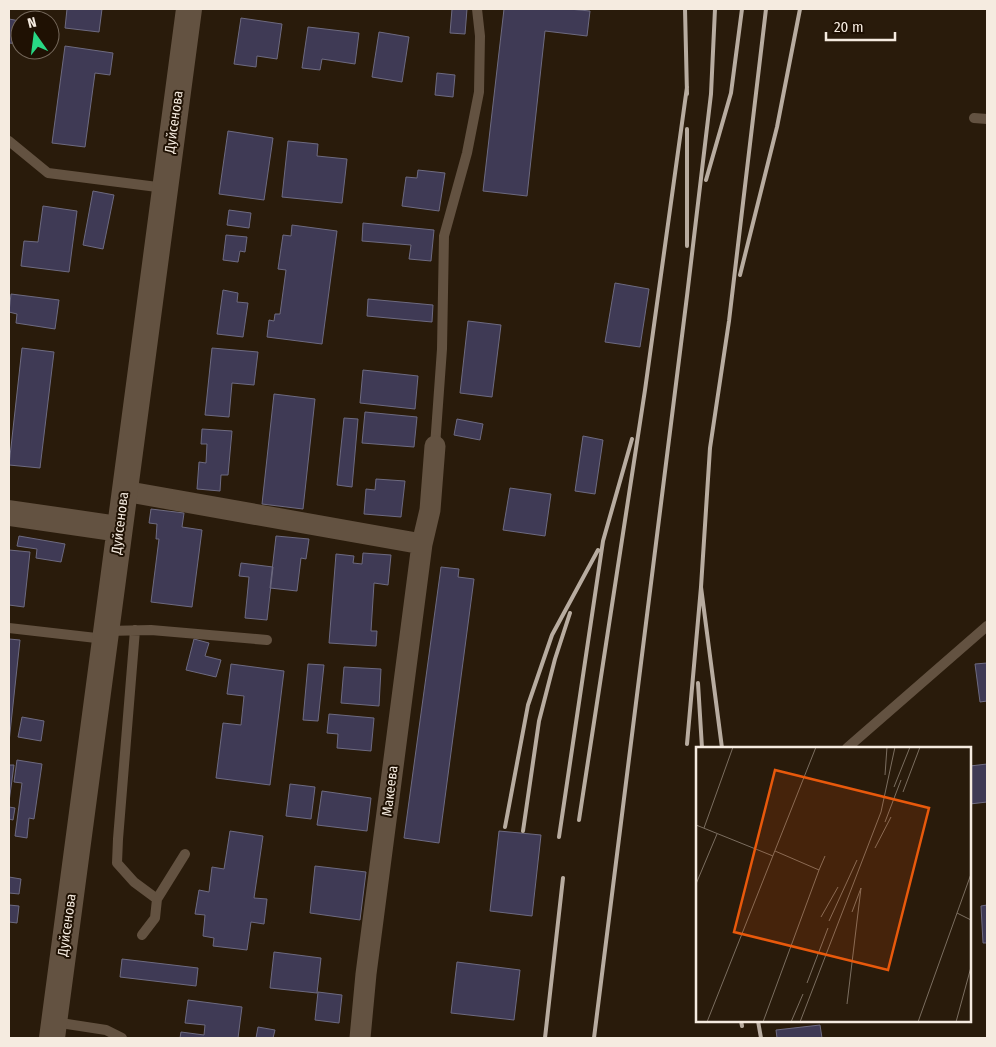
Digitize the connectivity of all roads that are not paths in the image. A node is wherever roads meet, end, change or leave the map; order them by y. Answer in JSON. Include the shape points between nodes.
{"nodes":[{"id":1,"x":189,"y":9,"type":"edge"},
{"id":2,"x":477,"y":9,"type":"edge"},
{"id":3,"x":974,"y":118,"type":"dead end"},
{"id":4,"x":987,"y":119,"type":"edge"},
{"id":5,"x":9,"y":141,"type":"edge"},
{"id":6,"x":165,"y":188,"type":"junction"},
{"id":7,"x":435,"y":446,"type":"joint"},
{"id":8,"x":124,"y":491,"type":"junction"},
{"id":9,"x":9,"y":513,"type":"edge"},
{"id":10,"x":119,"y":529,"type":"junction"},
{"id":11,"x":422,"y":544,"type":"junction"},
{"id":12,"x":987,"y":626,"type":"edge"},
{"id":13,"x":9,"y":628,"type":"edge"},
{"id":14,"x":135,"y":630,"type":"junction"},
{"id":15,"x":105,"y":635,"type":"junction"},
{"id":16,"x":266,"y":640,"type":"dead end"},
{"id":17,"x":848,"y":747,"type":"edge"},
{"id":18,"x":185,"y":854,"type":"dead end"},
{"id":19,"x":157,"y":899,"type":"junction"},
{"id":20,"x":142,"y":936,"type":"dead end"},
{"id":21,"x":53,"y":1030,"type":"edge"},
{"id":22,"x":122,"y":1038,"type":"edge"},
{"id":23,"x":360,"y":1038,"type":"edge"}],
"edges":[{"from":1,"to":6,"type":"street","name":"Дуйсенова"},
{"from":2,"to":7,"type":"lane","via":[[479,92],[444,236],[442,349]]},
{"from":3,"to":4,"type":"lane"},
{"from":5,"to":6,"type":"lane","via":[[48,173]]},
{"from":6,"to":8,"type":"street","name":"Дуйсенова"},
{"from":7,"to":11,"type":"street","name":"Макеева","via":[[430,510]]},
{"from":8,"to":10,"type":"street","name":"Дуйсенова"},
{"from":8,"to":11,"type":"street"},
{"from":9,"to":10,"type":"street"},
{"from":10,"to":15,"type":"street","name":"Дуйсенова"},
{"from":11,"to":23,"type":"street","name":"Макеева"},
{"from":12,"to":17,"type":"lane"},
{"from":13,"to":15,"type":"lane"},
{"from":14,"to":15,"type":"lane"},
{"from":14,"to":16,"type":"lane"},
{"from":14,"to":19,"type":"lane","via":[[117,863],[134,882]]},
{"from":15,"to":21,"type":"street","name":"Дуйсенова"},
{"from":18,"to":19,"type":"lane"},
{"from":19,"to":20,"type":"lane","via":[[155,918]]},
{"from":21,"to":22,"type":"lane","via":[[106,1030]]}]}
